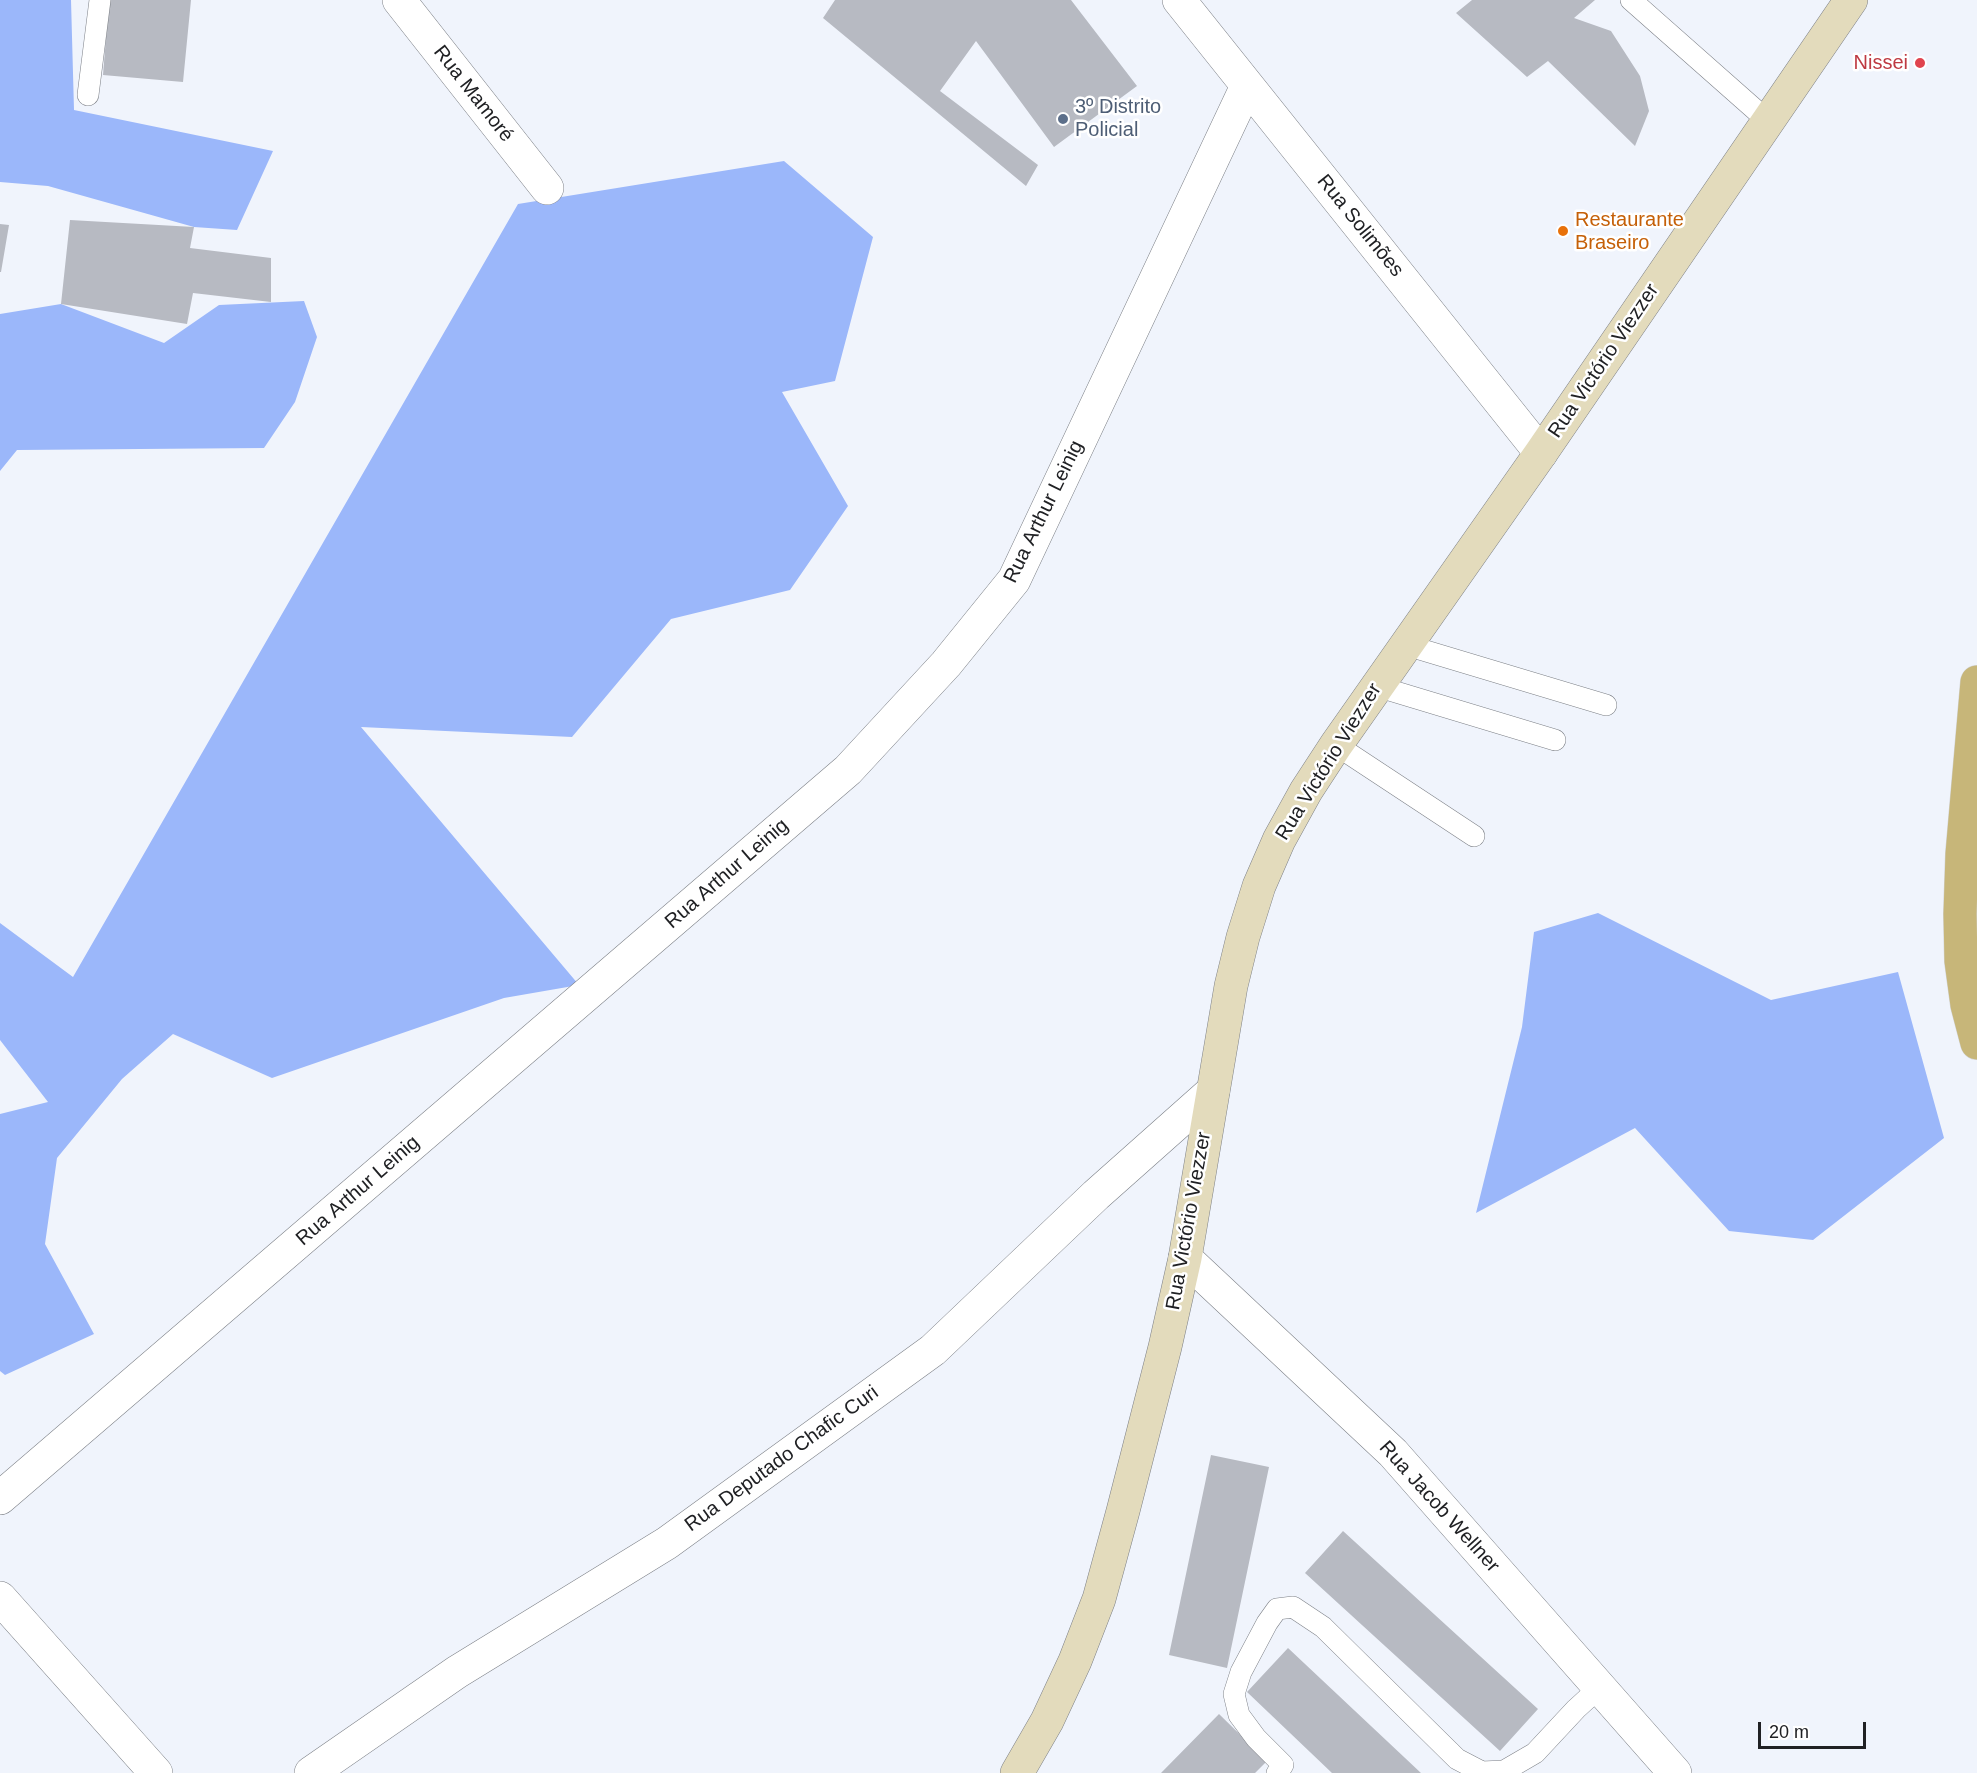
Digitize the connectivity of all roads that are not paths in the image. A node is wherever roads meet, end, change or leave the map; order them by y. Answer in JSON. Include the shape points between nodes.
{"nodes":[{"id":1,"x":100,"y":0,"type":"edge"},
{"id":2,"x":399,"y":0,"type":"edge"},
{"id":3,"x":1179,"y":0,"type":"edge"},
{"id":4,"x":1630,"y":0,"type":"edge"},
{"id":5,"x":1851,"y":0,"type":"edge"},
{"id":6,"x":1247,"y":86,"type":"junction"},
{"id":7,"x":88,"y":95,"type":"dead end"},
{"id":8,"x":1768,"y":121,"type":"junction"},
{"id":9,"x":547,"y":188,"type":"dead end"},
{"id":10,"x":1541,"y":453,"type":"junction"},
{"id":11,"x":1406,"y":645,"type":"junction"},
{"id":12,"x":1977,"y":682,"type":"edge"},
{"id":13,"x":1376,"y":686,"type":"junction"},
{"id":14,"x":1606,"y":705,"type":"dead end"},
{"id":15,"x":1555,"y":740,"type":"dead end"},
{"id":16,"x":1336,"y":744,"type":"junction"},
{"id":17,"x":1474,"y":836,"type":"dead end"},
{"id":18,"x":1977,"y":1043,"type":"edge"},
{"id":19,"x":1213,"y":1091,"type":"junction"},
{"id":20,"x":1185,"y":1258,"type":"junction"},
{"id":21,"x":0,"y":1498,"type":"edge"},
{"id":22,"x":0,"y":1598,"type":"edge"},
{"id":23,"x":1599,"y":1688,"type":"junction"},
{"id":24,"x":1283,"y":1770,"type":"edge"},
{"id":25,"x":156,"y":1773,"type":"edge"},
{"id":26,"x":310,"y":1773,"type":"edge"},
{"id":27,"x":1017,"y":1773,"type":"edge"},
{"id":28,"x":1675,"y":1773,"type":"edge"}],
"edges":[{"from":1,"to":7,"type":"lane"},
{"from":2,"to":9,"type":"street","name":"Rua Mamoré"},
{"from":3,"to":6,"type":"street","name":"Rua Solimões"},
{"from":4,"to":8,"type":"lane"},
{"from":5,"to":8,"type":"street","name":"Rua Victório Viezzer"},
{"from":6,"to":10,"type":"street","name":"Rua Solimões"},
{"from":6,"to":21,"type":"street","name":"Rua Arthur Leinig","via":[[1014,580],[946,664],[848,770]]},
{"from":8,"to":10,"type":"street","name":"Rua Victório Viezzer"},
{"from":10,"to":11,"type":"street","name":"Rua Victório Viezzer"},
{"from":11,"to":13,"type":"street","name":"Rua Victório Viezzer"},
{"from":11,"to":14,"type":"lane"},
{"from":12,"to":18,"type":"main road","via":[[1960,914],[1961,961]]},
{"from":13,"to":15,"type":"lane"},
{"from":13,"to":16,"type":"street","name":"Rua Victório Viezzer"},
{"from":16,"to":17,"type":"lane"},
{"from":16,"to":19,"type":"street","name":"Rua Victório Viezzer","via":[[1284,831],[1259,886],[1231,986]]},
{"from":19,"to":20,"type":"street","name":"Rua Victório Viezzer"},
{"from":19,"to":26,"type":"street","name":"Rua Deputado Chafic Curi","via":[[1096,1195],[933,1350],[667,1543],[457,1672]]},
{"from":20,"to":23,"type":"street","name":"Rua Jacob Wellner","via":[[1393,1453]]},
{"from":20,"to":27,"type":"street","name":"Rua Victório Viezzer","via":[[1099,1599],[1047,1721]]},
{"from":22,"to":25,"type":"street"},
{"from":23,"to":24,"type":"lane","via":[[1535,1753],[1504,1771],[1482,1772],[1457,1760],[1323,1627],[1293,1607],[1277,1609],[1241,1672],[1234,1694],[1239,1715]]},
{"from":23,"to":28,"type":"street","name":"Rua Jacob Wellner"}]}
